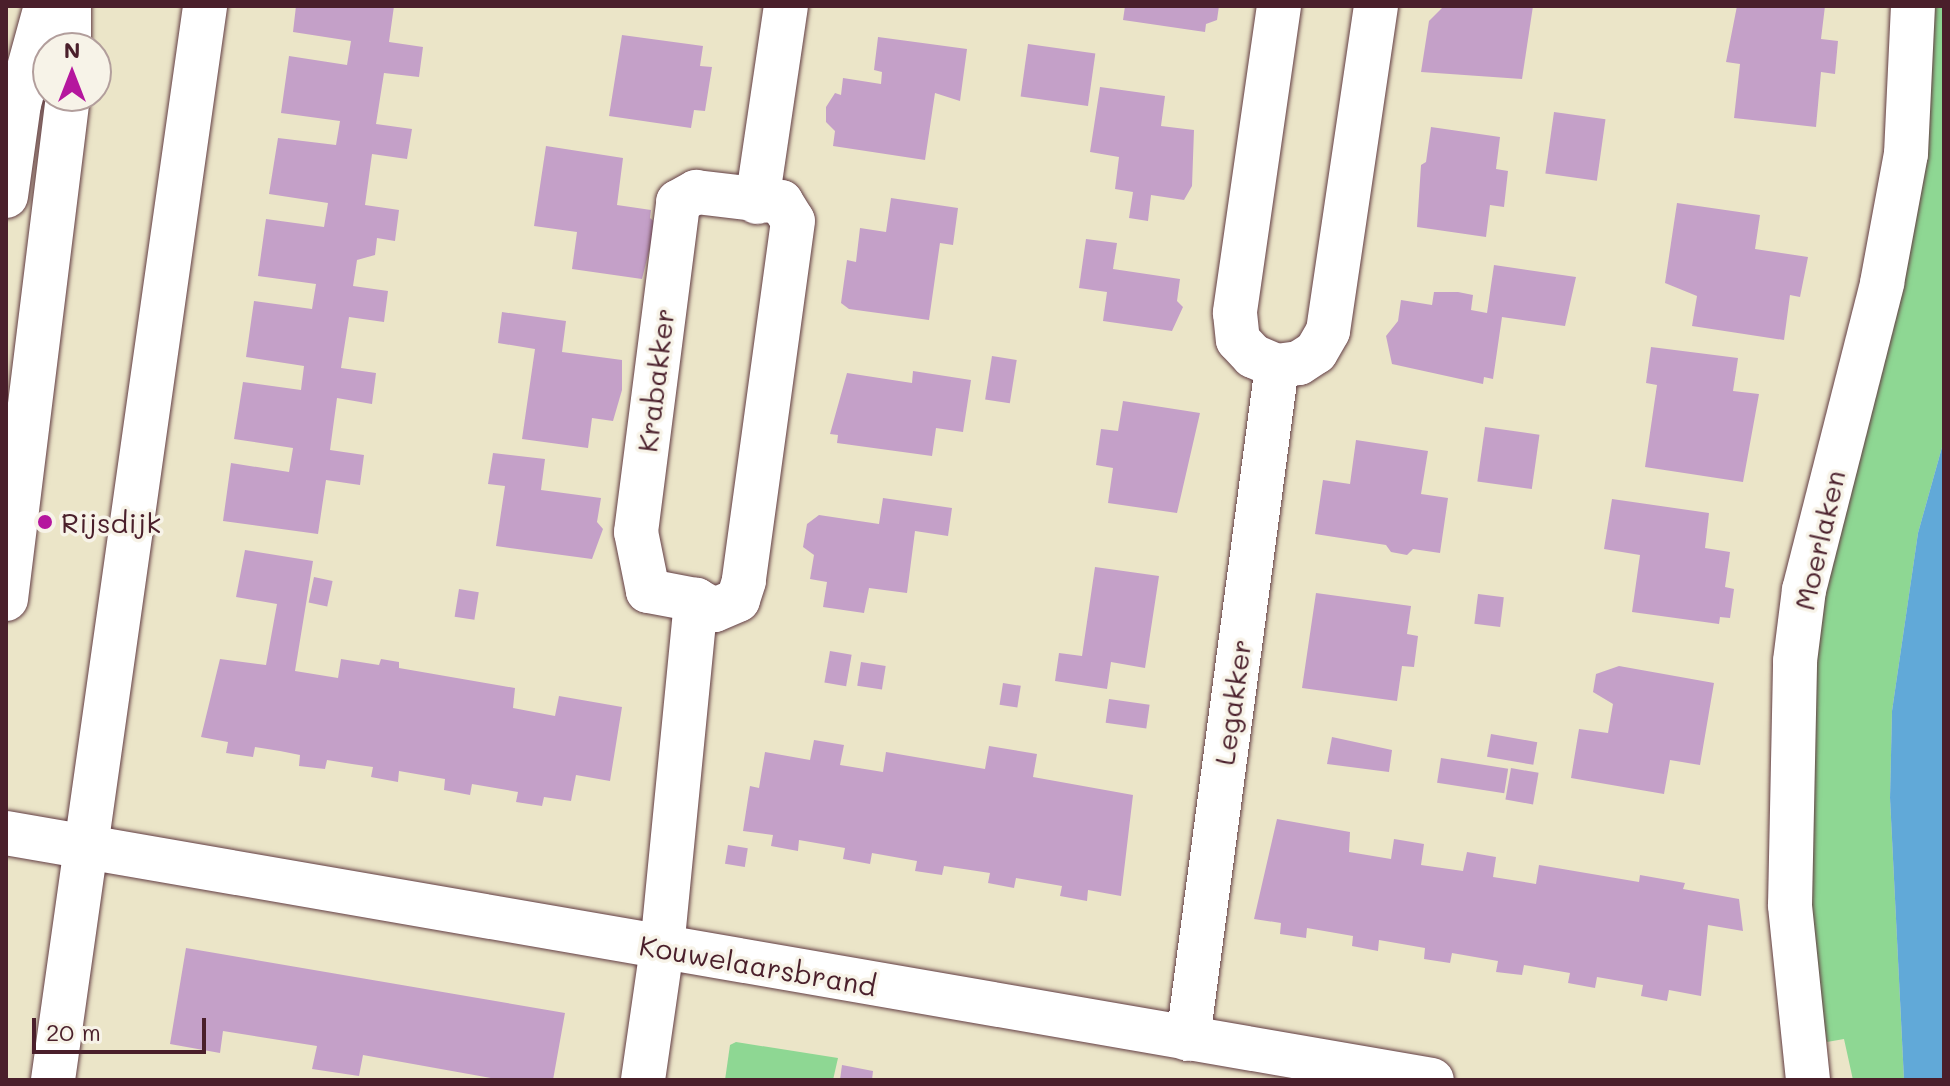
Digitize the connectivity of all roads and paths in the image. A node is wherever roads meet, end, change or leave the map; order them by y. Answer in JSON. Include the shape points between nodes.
{"nodes":[{"id":1,"x":46,"y":6,"type":"edge"},
{"id":2,"x":69,"y":6,"type":"edge"},
{"id":3,"x":205,"y":6,"type":"edge"},
{"id":4,"x":786,"y":6,"type":"edge"},
{"id":5,"x":1279,"y":6,"type":"edge"},
{"id":6,"x":1376,"y":6,"type":"edge"},
{"id":7,"x":1913,"y":6,"type":"edge"},
{"id":8,"x":69,"y":32,"type":"edge"},
{"id":9,"x":66,"y":112,"type":"edge"},
{"id":10,"x":6,"y":196,"type":"edge"},
{"id":11,"x":757,"y":202,"type":"junction"},
{"id":12,"x":1277,"y":366,"type":"junction"},
{"id":13,"x":6,"y":599,"type":"edge"},
{"id":14,"x":696,"y":600,"type":"junction"},
{"id":15,"x":6,"y":833,"type":"edge"},
{"id":16,"x":85,"y":848,"type":"junction"},
{"id":17,"x":662,"y":948,"type":"junction"},
{"id":18,"x":1188,"y":1039,"type":"junction"},
{"id":19,"x":53,"y":1080,"type":"edge"},
{"id":20,"x":643,"y":1080,"type":"edge"},
{"id":21,"x":1432,"y":1080,"type":"edge"},
{"id":22,"x":1808,"y":1080,"type":"edge"}],
"edges":[{"from":1,"to":10,"type":"street","via":[[19,104]]},
{"from":2,"to":8,"type":"street"},
{"from":3,"to":16,"type":"street"},
{"from":4,"to":11,"type":"street"},
{"from":5,"to":12,"type":"street","via":[[1235,313],[1238,340],[1253,356]]},
{"from":6,"to":12,"type":"street","via":[[1328,331],[1316,352],[1299,363]]},
{"from":7,"to":22,"type":"street","name":"Moerlaken","via":[[1906,154],[1882,283],[1804,590],[1795,661],[1790,905]]},
{"from":9,"to":13,"type":"street"},
{"from":11,"to":14,"type":"street","name":"Krabakker","via":[[781,202],[793,221],[744,581],[738,600],[714,610]]},
{"from":11,"to":14,"type":"street","name":"Krabakker","via":[[696,192],[678,202],[636,532],[648,591]]},
{"from":12,"to":18,"type":"street","name":"Legakker"},
{"from":14,"to":17,"type":"street"},
{"from":15,"to":16,"type":"street"},
{"from":16,"to":17,"type":"street","name":"Kouwelaarsbrand"},
{"from":16,"to":19,"type":"street"},
{"from":17,"to":18,"type":"street","name":"Kouwelaarsbrand"},
{"from":17,"to":20,"type":"street"},
{"from":18,"to":21,"type":"street","name":"Kouwelaarsbrand"}]}
